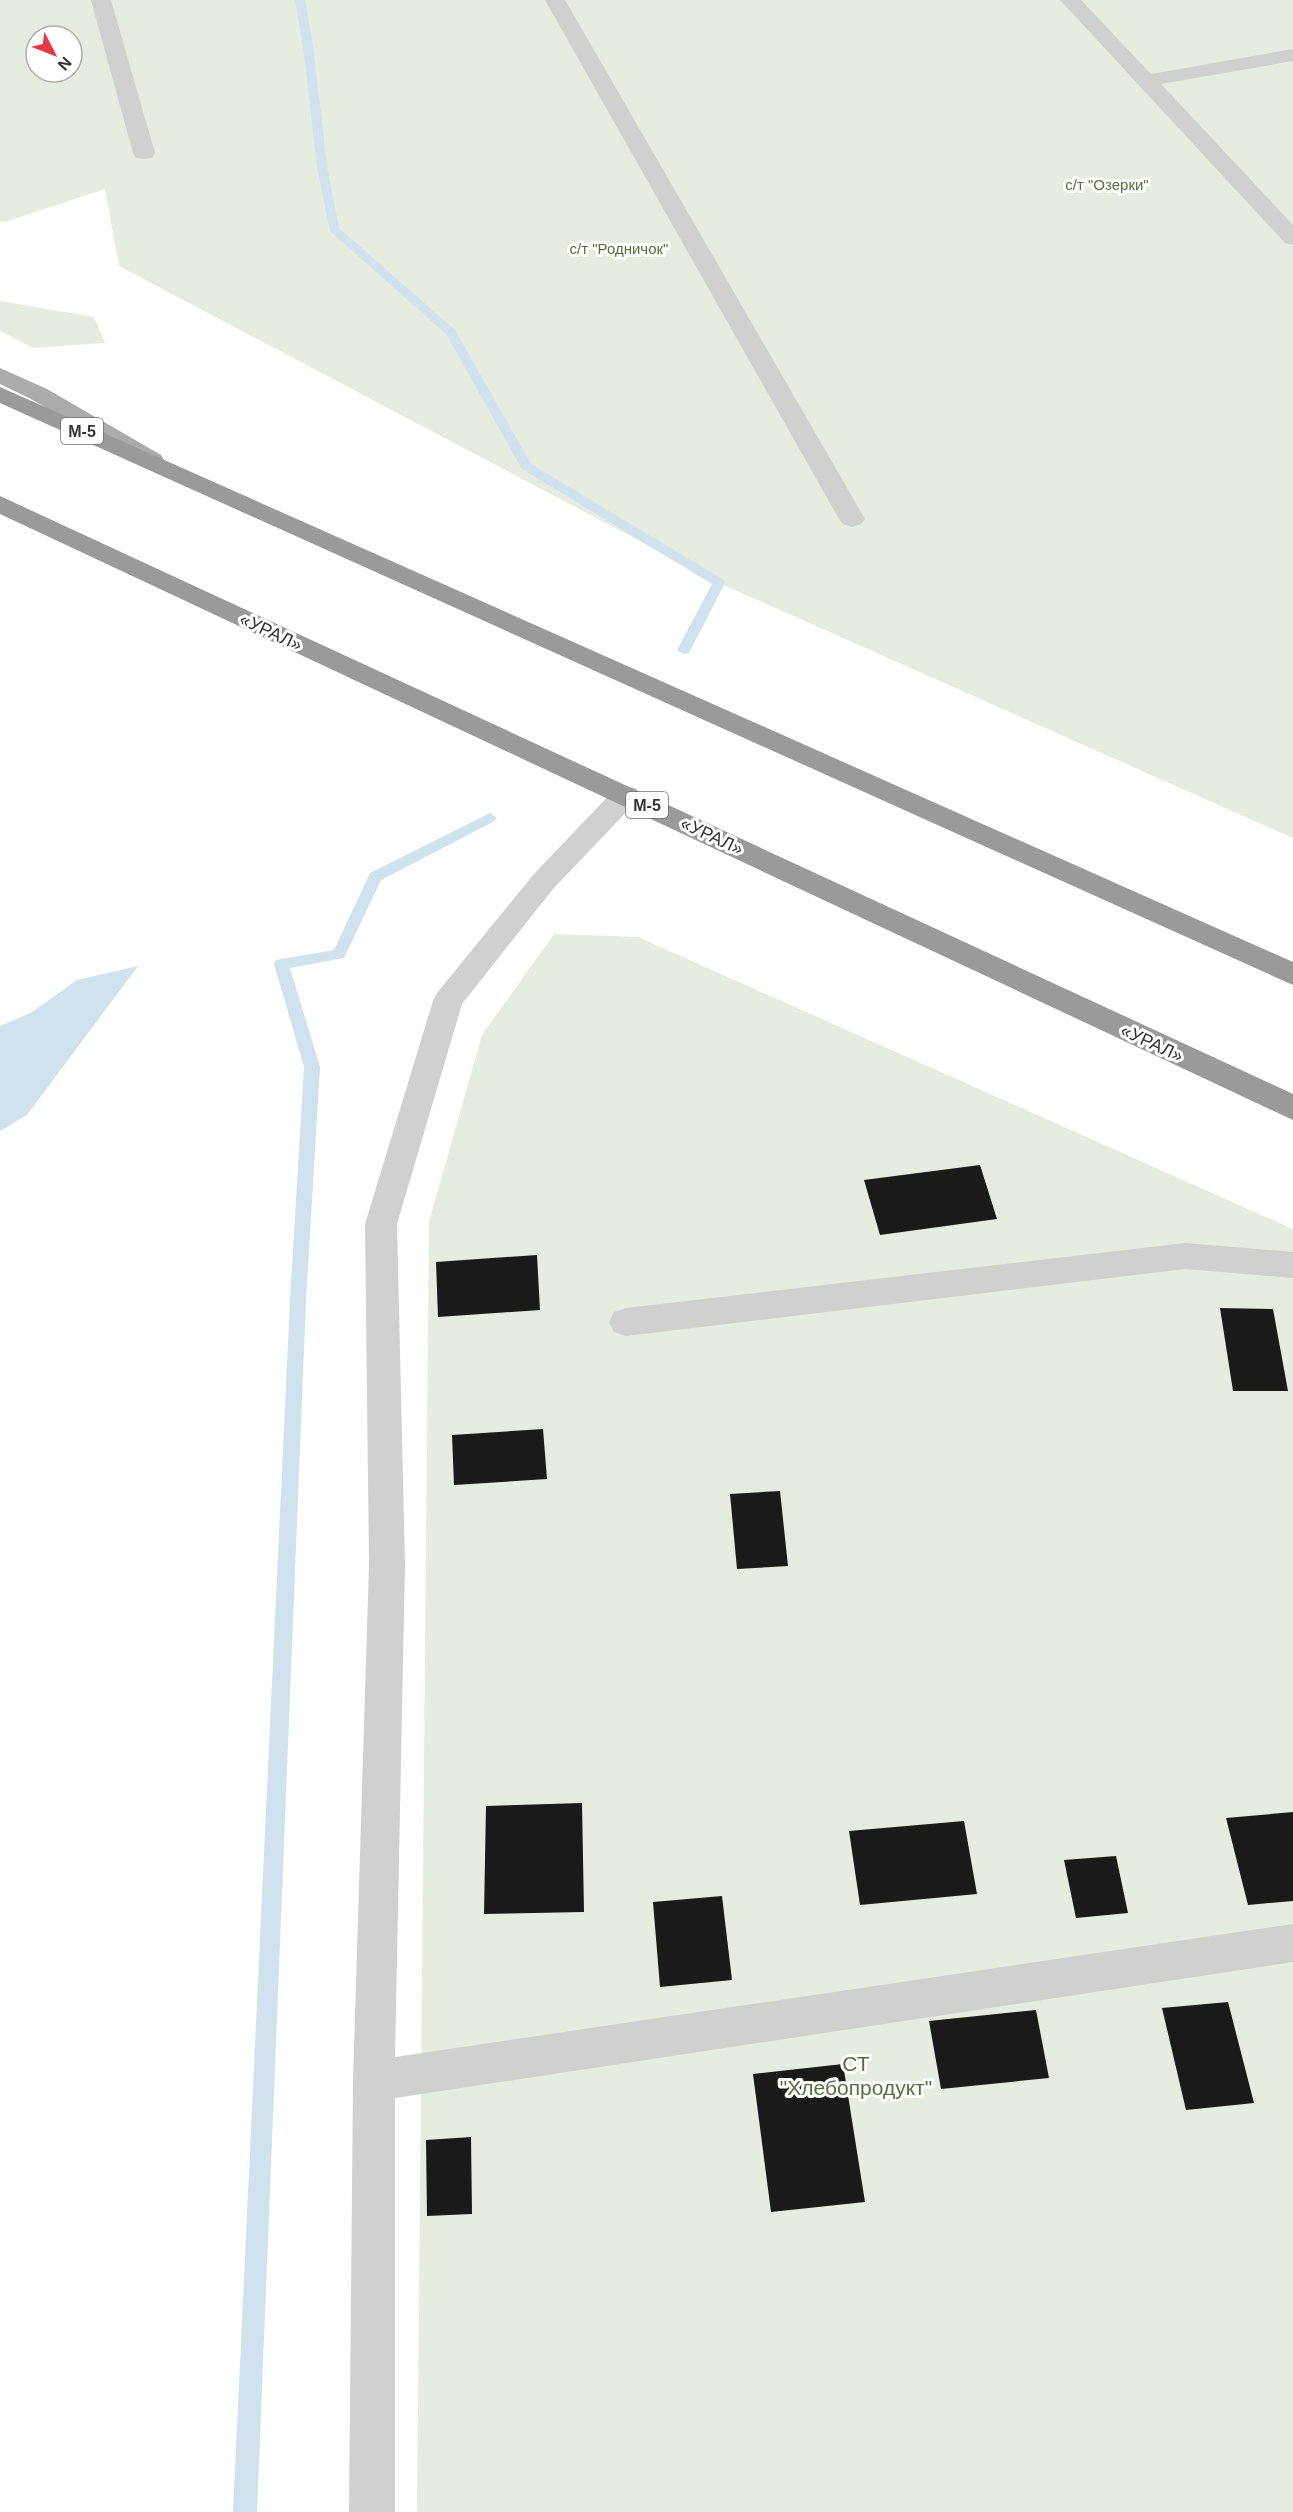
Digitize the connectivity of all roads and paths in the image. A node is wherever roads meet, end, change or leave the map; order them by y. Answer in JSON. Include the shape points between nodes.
{"nodes":[{"id":1,"x":101,"y":0,"type":"edge"},
{"id":2,"x":555,"y":0,"type":"edge"},
{"id":3,"x":1070,"y":0,"type":"edge"},
{"id":4,"x":1293,"y":55,"type":"edge"},
{"id":5,"x":1145,"y":81,"type":"junction"},
{"id":6,"x":144,"y":153,"type":"dead end"},
{"id":7,"x":1293,"y":238,"type":"edge"},
{"id":8,"x":0,"y":375,"type":"edge"},
{"id":9,"x":0,"y":394,"type":"edge"},
{"id":10,"x":164,"y":467,"type":"junction"},
{"id":11,"x":0,"y":504,"type":"edge"},
{"id":12,"x":852,"y":519,"type":"dead end"},
{"id":13,"x":626,"y":795,"type":"junction"},
{"id":14,"x":1293,"y":974,"type":"edge"},
{"id":15,"x":1293,"y":1108,"type":"edge"},
{"id":16,"x":1293,"y":1264,"type":"edge"},
{"id":17,"x":626,"y":1322,"type":"dead end"},
{"id":18,"x":1293,"y":1943,"type":"edge"},
{"id":19,"x":374,"y":2080,"type":"junction"},
{"id":20,"x":372,"y":2512,"type":"edge"}],
"edges":[{"from":1,"to":6,"type":"lane"},
{"from":2,"to":12,"type":"lane"},
{"from":3,"to":5,"type":"lane"},
{"from":4,"to":5,"type":"lane"},
{"from":5,"to":7,"type":"lane"},
{"from":8,"to":10,"type":"main road"},
{"from":9,"to":10,"type":"highway","number":"М-5"},
{"from":10,"to":14,"type":"highway","number":"М-5"},
{"from":11,"to":13,"type":"highway","name":"«УРАЛ»","number":"М-5"},
{"from":13,"to":15,"type":"highway","name":"«УРАЛ»","number":"М-5"},
{"from":13,"to":19,"type":"lane","via":[[543,882],[448,1001],[381,1224],[387,1564]]},
{"from":16,"to":17,"type":"lane","via":[[1185,1256]]},
{"from":18,"to":19,"type":"lane"},
{"from":19,"to":20,"type":"lane"}]}
